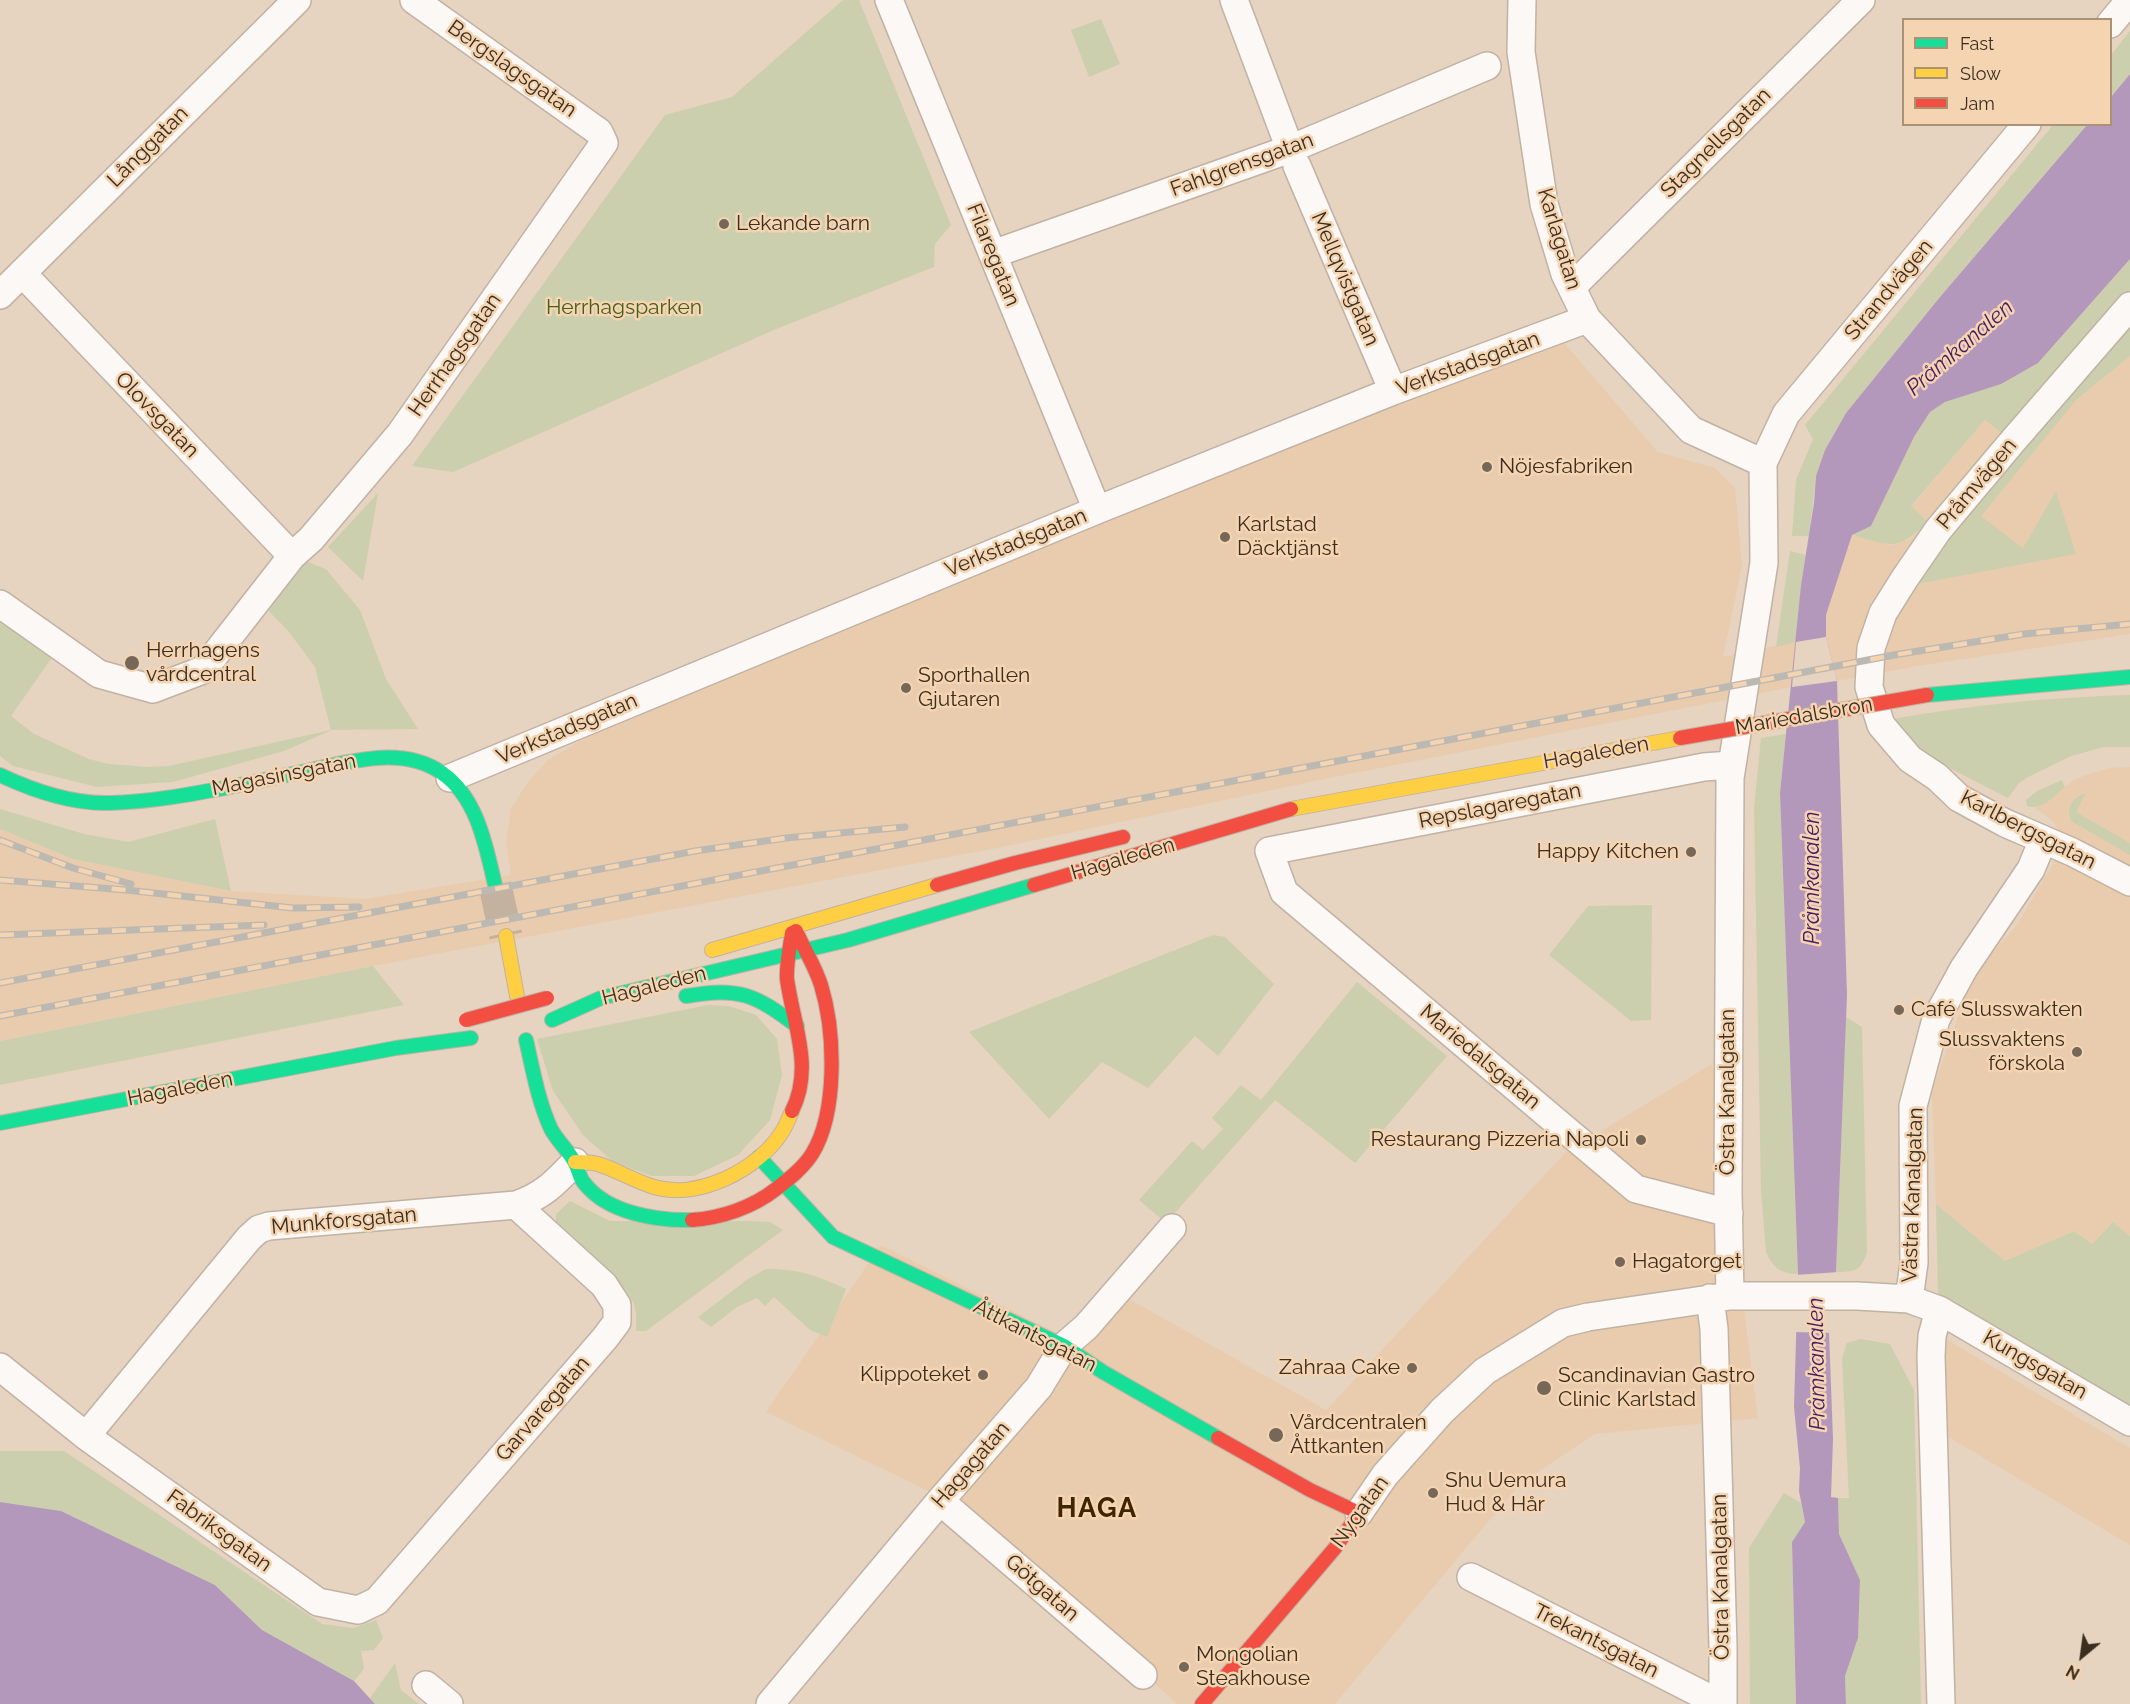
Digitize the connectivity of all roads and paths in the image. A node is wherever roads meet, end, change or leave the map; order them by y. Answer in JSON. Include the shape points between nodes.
{"nodes":[{"id":1,"x":297,"y":0,"type":"edge"},
{"id":2,"x":414,"y":0,"type":"edge"},
{"id":3,"x":889,"y":0,"type":"edge"},
{"id":4,"x":1234,"y":0,"type":"edge"},
{"id":5,"x":1522,"y":0,"type":"edge"},
{"id":6,"x":1861,"y":0,"type":"edge"},
{"id":7,"x":2130,"y":0,"type":"edge"},
{"id":8,"x":2112,"y":22,"type":"edge"},
{"id":9,"x":1487,"y":66,"type":"dead end"},
{"id":10,"x":2025,"y":126,"type":"edge"},
{"id":11,"x":604,"y":143,"type":"joint"},
{"id":12,"x":1293,"y":158,"type":"junction"},
{"id":13,"x":993,"y":254,"type":"junction"},
{"id":14,"x":22,"y":273,"type":"junction"},
{"id":15,"x":1572,"y":287,"type":"junction"},
{"id":16,"x":0,"y":295,"type":"edge"},
{"id":17,"x":2130,"y":306,"type":"edge"},
{"id":18,"x":1587,"y":319,"type":"junction"},
{"id":19,"x":1393,"y":392,"type":"junction"},
{"id":20,"x":1763,"y":464,"type":"junction"},
{"id":21,"x":1097,"y":510,"type":"junction"},
{"id":22,"x":292,"y":556,"type":"junction"},
{"id":23,"x":0,"y":604,"type":"edge"},
{"id":24,"x":2130,"y":677,"type":"edge"},
{"id":25,"x":1869,"y":687,"type":"joint"},
{"id":26,"x":1680,"y":738,"type":"joint"},
{"id":27,"x":1731,"y":765,"type":"junction"},
{"id":28,"x":0,"y":775,"type":"edge"},
{"id":29,"x":450,"y":778,"type":"junction"},
{"id":30,"x":1299,"y":807,"type":"junction"},
{"id":31,"x":1232,"y":813,"type":"dead end"},
{"id":32,"x":1142,"y":833,"type":"dead end"},
{"id":33,"x":2043,"y":840,"type":"junction"},
{"id":34,"x":1269,"y":851,"type":"joint"},
{"id":35,"x":2130,"y":882,"type":"edge"},
{"id":36,"x":495,"y":885,"type":"tunnel mouth"},
{"id":37,"x":794,"y":927,"type":"junction"},
{"id":38,"x":506,"y":936,"type":"tunnel mouth"},
{"id":39,"x":848,"y":940,"type":"junction"},
{"id":40,"x":804,"y":950,"type":"junction"},
{"id":41,"x":788,"y":954,"type":"junction"},
{"id":42,"x":694,"y":955,"type":"dead end"},
{"id":43,"x":823,"y":992,"type":"junction"},
{"id":44,"x":518,"y":996,"type":"dead end"},
{"id":45,"x":551,"y":997,"type":"dead end"},
{"id":46,"x":676,"y":998,"type":"dead end"},
{"id":47,"x":598,"y":1014,"type":"dead end"},
{"id":48,"x":461,"y":1021,"type":"dead end"},
{"id":49,"x":797,"y":1026,"type":"junction"},
{"id":50,"x":404,"y":1033,"type":"dead end"},
{"id":51,"x":476,"y":1036,"type":"dead end"},
{"id":52,"x":526,"y":1040,"type":"dead end"},
{"id":53,"x":0,"y":1109,"type":"edge"},
{"id":54,"x":0,"y":1123,"type":"edge"},
{"id":55,"x":759,"y":1157,"type":"junction"},
{"id":56,"x":575,"y":1162,"type":"junction"},
{"id":57,"x":784,"y":1182,"type":"junction"},
{"id":58,"x":516,"y":1205,"type":"junction"},
{"id":59,"x":1729,"y":1213,"type":"junction"},
{"id":60,"x":1172,"y":1228,"type":"dead end"},
{"id":61,"x":1720,"y":1297,"type":"junction"},
{"id":62,"x":1909,"y":1299,"type":"junction"},
{"id":63,"x":1939,"y":1310,"type":"junction"},
{"id":64,"x":1065,"y":1346,"type":"junction"},
{"id":65,"x":0,"y":1367,"type":"edge"},
{"id":66,"x":2130,"y":1422,"type":"edge"},
{"id":67,"x":86,"y":1436,"type":"junction"},
{"id":68,"x":940,"y":1501,"type":"junction"},
{"id":69,"x":1359,"y":1513,"type":"junction"},
{"id":70,"x":1471,"y":1577,"type":"dead end"},
{"id":71,"x":358,"y":1610,"type":"joint"},
{"id":72,"x":1143,"y":1675,"type":"dead end"},
{"id":73,"x":426,"y":1685,"type":"dead end"},
{"id":74,"x":449,"y":1704,"type":"edge"},
{"id":75,"x":770,"y":1704,"type":"edge"},
{"id":76,"x":1202,"y":1704,"type":"edge"},
{"id":77,"x":1722,"y":1704,"type":"edge"},
{"id":78,"x":1941,"y":1704,"type":"edge"}],
"edges":[{"from":1,"to":14,"type":"street","name":"Långgatan"},
{"from":2,"to":11,"type":"street","name":"Bergslagsgatan","via":[[599,132]]},
{"from":3,"to":13,"type":"street","name":"Filaregatan"},
{"from":4,"to":12,"type":"street","name":"Mellqvistgatan"},
{"from":5,"to":15,"type":"street","name":"Karlagatan","via":[[1521,51],[1544,204]]},
{"from":6,"to":15,"type":"street","name":"Stagnellsgatan"},
{"from":7,"to":8,"type":"street"},
{"from":9,"to":12,"type":"street","name":"Fahlgrensgatan"},
{"from":10,"to":20,"type":"street","name":"Strandvägen","via":[[1786,414]]},
{"from":11,"to":22,"type":"street","name":"Herrhagsgatan","via":[[400,434]]},
{"from":12,"to":13,"type":"street","name":"Fahlgrensgatan"},
{"from":12,"to":19,"type":"street","name":"Mellqvistgatan"},
{"from":13,"to":21,"type":"street","name":"Filaregatan"},
{"from":14,"to":16,"type":"street","name":"Långgatan"},
{"from":14,"to":22,"type":"street","name":"Olovsgatan"},
{"from":15,"to":18,"type":"street","name":"Karlagatan"},
{"from":17,"to":25,"type":"street","name":"Pråmvägen","via":[[1938,530],[1910,570],[1883,613],[1871,648]]},
{"from":18,"to":19,"type":"street","name":"Verkstadsgatan"},
{"from":18,"to":20,"type":"street","name":"Karlagatan","via":[[1691,430]]},
{"from":19,"to":21,"type":"street","name":"Verkstadsgatan"},
{"from":20,"to":27,"type":"street","name":"Östra Kanalgatan","via":[[1764,563]]},
{"from":21,"to":29,"type":"street","name":"Verkstadsgatan"},
{"from":22,"to":23,"type":"street","name":"Herrhagsgatan","via":[[203,670],[153,689],[99,674]]},
{"from":24,"to":26,"type":"street","name":"Mariedalsbron","bridge":true,"via":[[1928,695]]},
{"from":25,"to":33,"type":"street","name":"Karlbergsgatan","via":[[1881,725],[1910,759],[1959,798]]},
{"from":26,"to":30,"type":"street","name":"Hagaleden"},
{"from":27,"to":34,"type":"street","name":"Repslagaregatan"},
{"from":27,"to":59,"type":"street","name":"Östra Kanalgatan"},
{"from":28,"to":29,"type":"street","name":"Magasinsgatan","via":[[50,795],[106,803],[180,795],[374,758],[425,763]]},
{"from":29,"to":36,"type":"street","name":"Magasinsgatan","via":[[476,817]]},
{"from":30,"to":31,"type":"street","name":"Hagaleden","via":[[1254,808]]},
{"from":30,"to":39,"type":"street","name":"Hagaleden"},
{"from":32,"to":37,"type":"street","name":"Hagaleden","via":[[1015,863]]},
{"from":33,"to":35,"type":"street","name":"Karlbergsgatan"},
{"from":33,"to":62,"type":"street","name":"Västra Kanalgatan","via":[[2031,868],[1964,968],[1936,1019],[1913,1106],[1914,1263]]},
{"from":34,"to":59,"type":"street","name":"Mariedalsgatan","via":[[1284,892],[1636,1188]]},
{"from":37,"to":40,"type":"street"},
{"from":37,"to":41,"type":"street"},
{"from":37,"to":42,"type":"street","name":"Hagaleden"},
{"from":38,"to":44,"type":"street"},
{"from":39,"to":40,"type":"street","name":"Hagaleden"},
{"from":39,"to":43,"type":"street","via":[[833,964]]},
{"from":40,"to":41,"type":"street","name":"Hagaleden"},
{"from":40,"to":43,"type":"street"},
{"from":41,"to":47,"type":"street","name":"Hagaleden","via":[[601,998],[546,1021]]},
{"from":41,"to":49,"type":"street","via":[[787,976]]},
{"from":43,"to":57,"type":"street","via":[[831,1073],[828,1109],[808,1160]]},
{"from":45,"to":48,"type":"street","bridge":true},
{"from":46,"to":49,"type":"street","via":[[737,992],[761,1000]]},
{"from":49,"to":55,"type":"street","via":[[802,1076],[796,1104],[782,1133]]},
{"from":50,"to":53,"type":"street","name":"Hagaleden"},
{"from":51,"to":54,"type":"street","name":"Hagaleden"},
{"from":52,"to":56,"type":"street","via":[[542,1108],[556,1139]]},
{"from":55,"to":56,"type":"street","via":[[711,1185],[681,1191],[654,1187],[596,1163]]},
{"from":55,"to":57,"type":"street","name":"Åttkantsgatan"},
{"from":56,"to":57,"type":"street","via":[[582,1183],[601,1200],[644,1217],[681,1221],[719,1217],[757,1203]]},
{"from":56,"to":58,"type":"street","name":"Munkforsgatan","via":[[549,1189]]},
{"from":57,"to":64,"type":"street","name":"Åttkantsgatan","via":[[833,1237]]},
{"from":58,"to":67,"type":"street","name":"Munkforsgatan","via":[[259,1229]]},
{"from":58,"to":71,"type":"street","name":"Garvaregatan","via":[[604,1285],[617,1305],[617,1322],[377,1600]]},
{"from":59,"to":61,"type":"street","name":"Östra Kanalgatan"},
{"from":60,"to":64,"type":"street","name":"Hagagatan"},
{"from":61,"to":62,"type":"street","name":"Nygatan"},
{"from":61,"to":69,"type":"street","name":"Nygatan","via":[[1563,1323],[1485,1371],[1442,1411],[1385,1475]]},
{"from":61,"to":77,"type":"street","name":"Östra Kanalgatan","via":[[1714,1329]]},
{"from":62,"to":63,"type":"street","name":"Västra Kanalgatan"},
{"from":63,"to":66,"type":"street","name":"Kungsgatan"},
{"from":63,"to":78,"type":"street","name":"Västra Kanalgatan","via":[[1931,1356]]},
{"from":64,"to":68,"type":"street","name":"Hagagatan","via":[[1039,1387]]},
{"from":64,"to":69,"type":"street","name":"Åttkantsgatan","via":[[1103,1372],[1310,1490]]},
{"from":65,"to":67,"type":"street","name":"Fabriksgatan"},
{"from":67,"to":71,"type":"street","name":"Fabriksgatan","via":[[318,1602]]},
{"from":68,"to":72,"type":"street","name":"Götgatan"},
{"from":68,"to":75,"type":"street","name":"Hagagatan"},
{"from":69,"to":76,"type":"street","name":"Nygatan","via":[[1335,1548]]},
{"from":70,"to":77,"type":"street","name":"Trekantsgatan"},
{"from":73,"to":74,"type":"street"}]}
